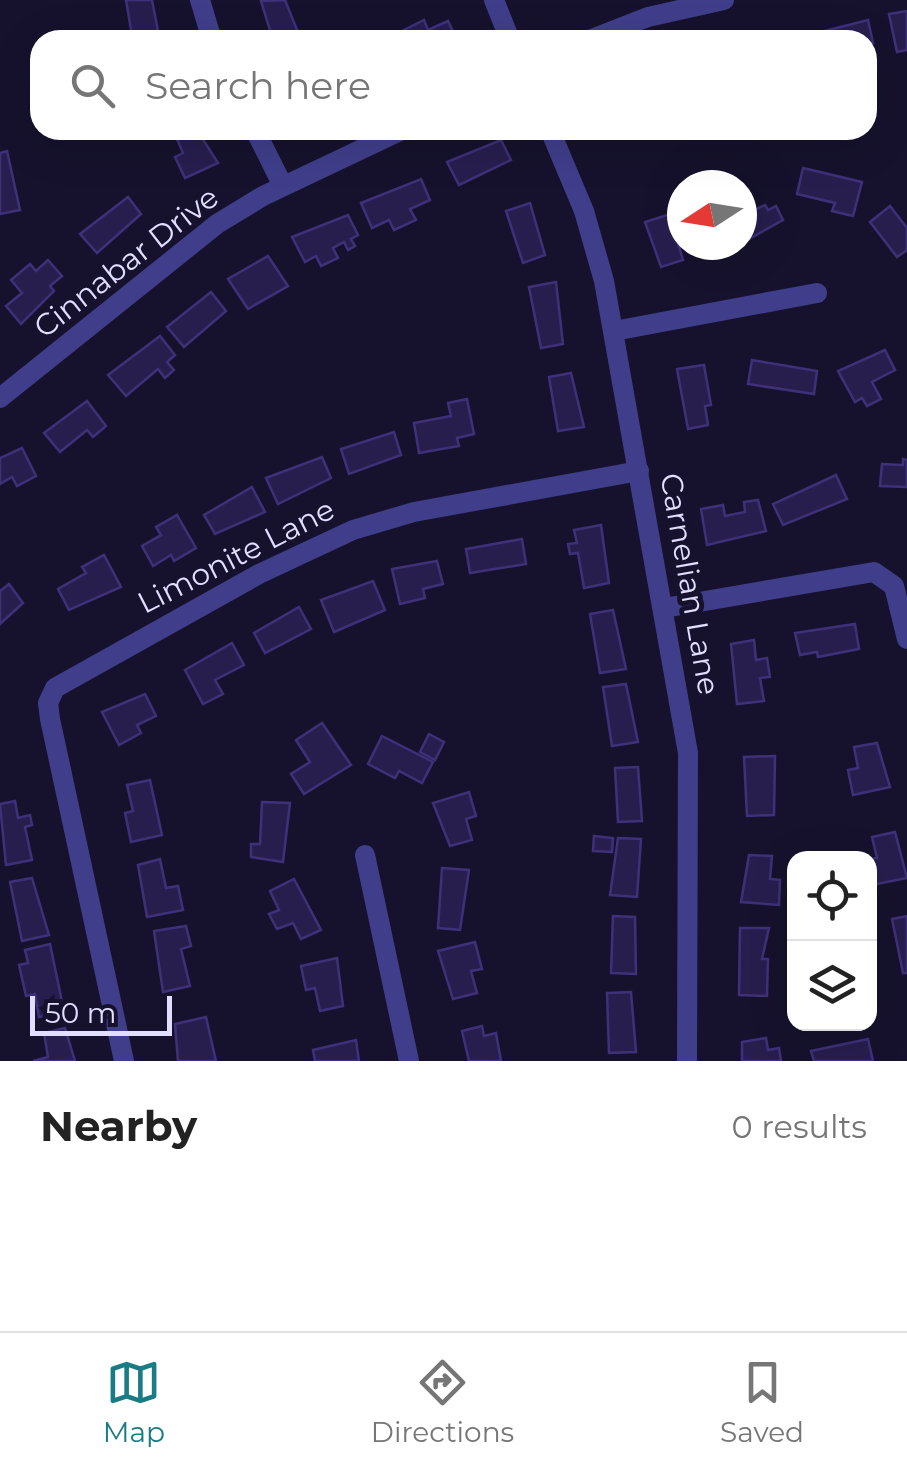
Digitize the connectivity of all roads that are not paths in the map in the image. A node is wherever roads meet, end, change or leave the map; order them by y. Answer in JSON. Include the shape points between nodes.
{"nodes":[{"id":1,"x":200,"y":0,"type":"edge"},
{"id":2,"x":494,"y":0,"type":"edge"},
{"id":3,"x":724,"y":0,"type":"edge"},
{"id":4,"x":209,"y":30,"type":"edge"},
{"id":5,"x":506,"y":30,"type":"edge"},
{"id":6,"x":615,"y":30,"type":"edge"},
{"id":7,"x":261,"y":140,"type":"edge"},
{"id":8,"x":381,"y":140,"type":"edge"},
{"id":9,"x":554,"y":140,"type":"edge"},
{"id":10,"x":283,"y":186,"type":"junction"},
{"id":11,"x":818,"y":293,"type":"dead end"},
{"id":12,"x":614,"y":331,"type":"junction"},
{"id":13,"x":0,"y":398,"type":"edge"},
{"id":14,"x":639,"y":471,"type":"junction"},
{"id":15,"x":664,"y":608,"type":"junction"},
{"id":16,"x":907,"y":639,"type":"edge"},
{"id":17,"x":365,"y":855,"type":"dead end"},
{"id":18,"x":124,"y":1061,"type":"edge"},
{"id":19,"x":409,"y":1061,"type":"edge"},
{"id":20,"x":687,"y":1061,"type":"edge"}],
"edges":[{"from":1,"to":4,"type":"street"},
{"from":2,"to":5,"type":"street"},
{"from":3,"to":6,"type":"street"},
{"from":7,"to":10,"type":"street"},
{"from":8,"to":10,"type":"street","name":"Cinnabar Drive"},
{"from":9,"to":12,"type":"street","name":"Carnelian Lane","via":[[591,233]]},
{"from":10,"to":13,"type":"street","name":"Cinnabar Drive","via":[[196,238]]},
{"from":11,"to":12,"type":"street"},
{"from":12,"to":14,"type":"street","name":"Carnelian Lane"},
{"from":14,"to":15,"type":"street","name":"Carnelian Lane"},
{"from":14,"to":18,"type":"street","name":"Limonite Lane","via":[[448,504],[353,530],[200,605],[68,677],[50,694]]},
{"from":15,"to":16,"type":"street","via":[[858,573],[886,576]]},
{"from":15,"to":20,"type":"street","name":"Carnelian Lane","via":[[690,780]]},
{"from":17,"to":19,"type":"street"}]}
